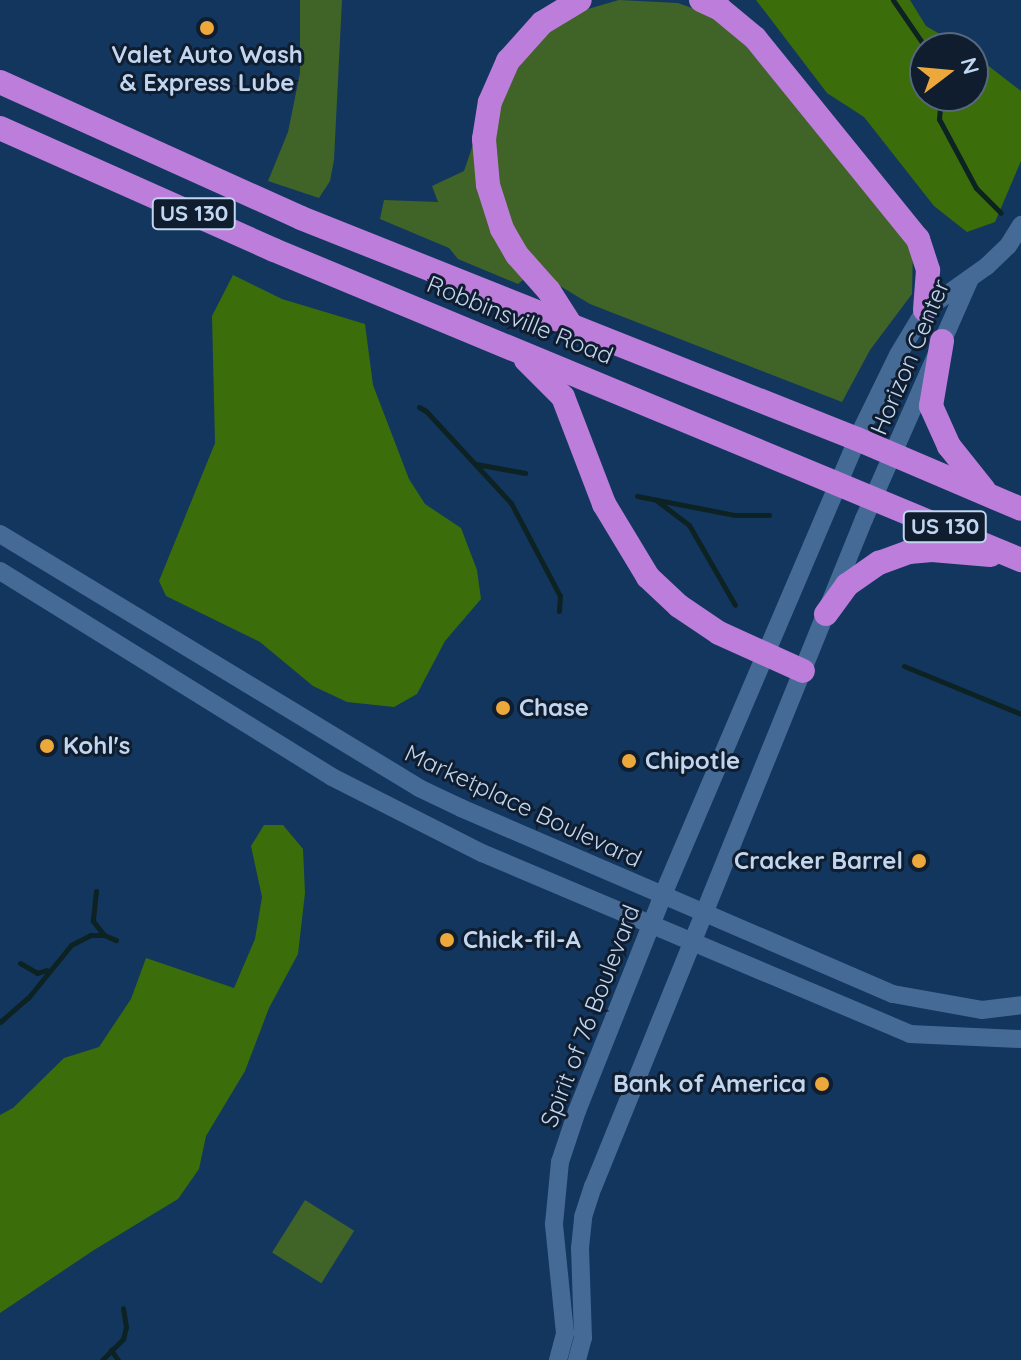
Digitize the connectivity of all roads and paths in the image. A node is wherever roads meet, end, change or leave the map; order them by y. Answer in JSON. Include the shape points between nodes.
{"nodes":[{"id":1,"x":580,"y":0,"type":"edge"},
{"id":2,"x":701,"y":0,"type":"edge"},
{"id":3,"x":0,"y":82,"type":"edge"},
{"id":4,"x":0,"y":128,"type":"edge"},
{"id":5,"x":1021,"y":225,"type":"edge"},
{"id":6,"x":970,"y":278,"type":"junction"},
{"id":7,"x":925,"y":310,"type":"junction"},
{"id":8,"x":572,"y":327,"type":"junction"},
{"id":9,"x":942,"y":341,"type":"junction"},
{"id":10,"x":512,"y":347,"type":"junction"},
{"id":11,"x":857,"y":439,"type":"junction"},
{"id":12,"x":894,"y":454,"type":"junction"},
{"id":13,"x":840,"y":484,"type":"junction"},
{"id":14,"x":988,"y":495,"type":"junction"},
{"id":15,"x":874,"y":497,"type":"junction"},
{"id":16,"x":1021,"y":509,"type":"edge"},
{"id":17,"x":0,"y":534,"type":"edge"},
{"id":18,"x":1018,"y":559,"type":"edge"},
{"id":19,"x":0,"y":571,"type":"edge"},
{"id":20,"x":826,"y":614,"type":"junction"},
{"id":21,"x":766,"y":655,"type":"junction"},
{"id":22,"x":803,"y":671,"type":"junction"},
{"id":23,"x":662,"y":897,"type":"junction"},
{"id":24,"x":704,"y":915,"type":"junction"},
{"id":25,"x":651,"y":924,"type":"junction"},
{"id":26,"x":694,"y":942,"type":"junction"},
{"id":27,"x":1021,"y":1005,"type":"edge"},
{"id":28,"x":1021,"y":1039,"type":"edge"},
{"id":29,"x":558,"y":1360,"type":"edge"},
{"id":30,"x":577,"y":1360,"type":"edge"}],
"edges":[{"from":1,"to":8,"type":"highway","via":[[542,23],[508,61],[490,102],[484,139],[488,185],[502,229]]},
{"from":2,"to":7,"type":"highway","via":[[735,19],[755,38],[918,239],[928,270]]},
{"from":3,"to":8,"type":"highway","name":"Robbinsville Road","number":"US 130","via":[[301,218]]},
{"from":4,"to":10,"type":"highway","name":"Robbinsville Road","number":"US 130","via":[[274,250]]},
{"from":5,"to":6,"type":"street","name":"Horizon Center","via":[[1008,246]]},
{"from":6,"to":7,"type":"street","name":"Horizon Center"},
{"from":6,"to":9,"type":"street","name":"Horizon Center"},
{"from":7,"to":11,"type":"street","name":"Horizon Center"},
{"from":8,"to":11,"type":"highway","name":"Robbinsville Road","number":"US 130"},
{"from":9,"to":12,"type":"street","name":"Horizon Center"},
{"from":9,"to":14,"type":"highway","via":[[932,387],[937,425]]},
{"from":10,"to":13,"type":"highway","name":"Robbinsville Road","number":"US 130"},
{"from":10,"to":21,"type":"highway","via":[[563,397],[604,504],[648,577],[698,620]]},
{"from":11,"to":12,"type":"highway","name":"Robbinsville Road","number":"US 130"},
{"from":11,"to":13,"type":"street","name":"Spirit of 76 Boulevard"},
{"from":12,"to":14,"type":"highway","name":"Robbinsville Road","number":"US 130"},
{"from":12,"to":15,"type":"street"},
{"from":13,"to":15,"type":"highway","name":"Robbinsville Road","number":"US 130"},
{"from":13,"to":21,"type":"street","name":"Spirit of 76 Boulevard"},
{"from":14,"to":16,"type":"highway","name":"Robbinsville Road","number":"US 130"},
{"from":15,"to":18,"type":"highway","name":"Robbinsville Road","number":"US 130"},
{"from":15,"to":20,"type":"street"},
{"from":17,"to":23,"type":"street","name":"Marketplace Boulevard","via":[[419,788]]},
{"from":18,"to":20,"type":"highway","via":[[956,551],[909,552],[879,563],[847,585]]},
{"from":19,"to":25,"type":"street","via":[[332,777],[482,853]]},
{"from":20,"to":22,"type":"street"},
{"from":21,"to":22,"type":"highway"},
{"from":21,"to":23,"type":"street","name":"Spirit of 76 Boulevard"},
{"from":22,"to":24,"type":"street"},
{"from":23,"to":24,"type":"street","name":"Marketplace Boulevard"},
{"from":23,"to":25,"type":"street","name":"Spirit of 76 Boulevard"},
{"from":24,"to":26,"type":"street"},
{"from":24,"to":27,"type":"street","name":"Marketplace Boulevard","via":[[893,994],[982,1010]]},
{"from":25,"to":26,"type":"street"},
{"from":25,"to":29,"type":"street","name":"Spirit of 76 Boulevard","via":[[560,1162],[554,1224],[565,1333]]},
{"from":26,"to":28,"type":"street","via":[[910,1034]]},
{"from":26,"to":30,"type":"street","via":[[583,1217],[583,1338]]}]}
